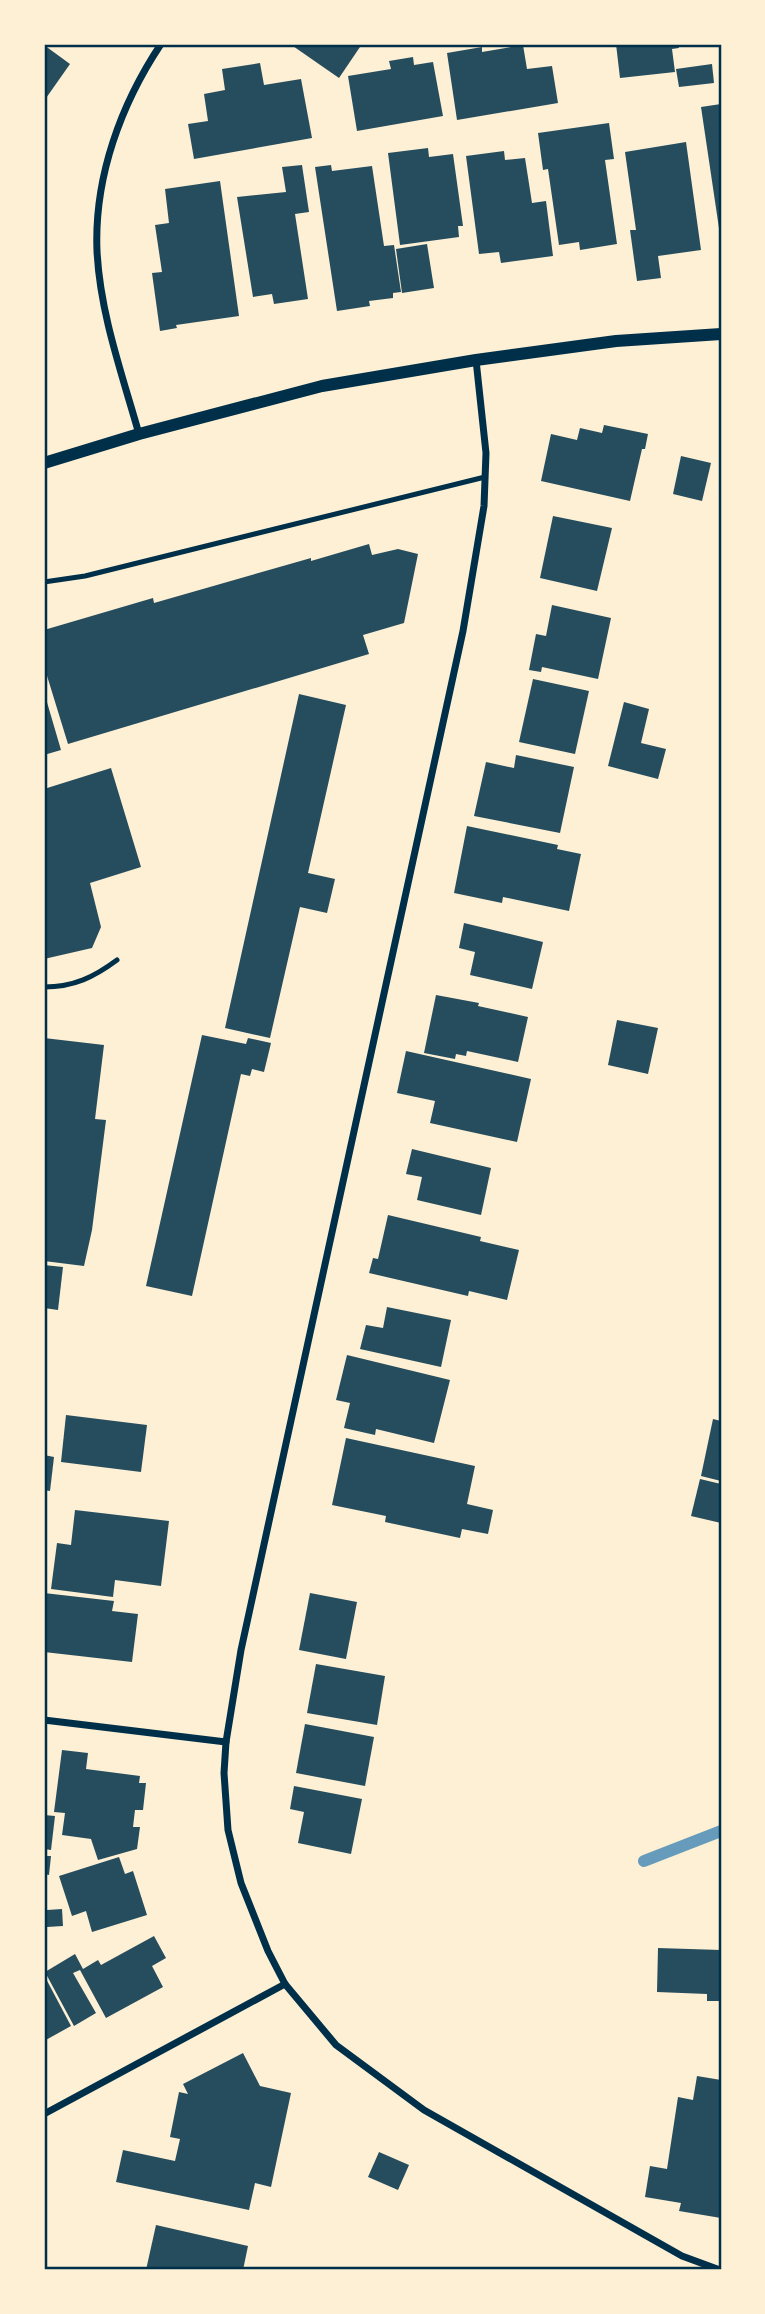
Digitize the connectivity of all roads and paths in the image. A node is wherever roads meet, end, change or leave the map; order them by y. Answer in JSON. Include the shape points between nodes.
{"nodes":[{"id":1,"x":162,"y":44,"type":"edge"},
{"id":2,"x":721,"y":334,"type":"edge"},
{"id":3,"x":476,"y":360,"type":"junction"},
{"id":4,"x":139,"y":434,"type":"junction"},
{"id":5,"x":44,"y":463,"type":"edge"},
{"id":6,"x":485,"y":477,"type":"junction"},
{"id":7,"x":44,"y":582,"type":"edge"},
{"id":8,"x":117,"y":960,"type":"dead end"},
{"id":9,"x":44,"y":987,"type":"edge"},
{"id":10,"x":44,"y":1720,"type":"edge"},
{"id":11,"x":226,"y":1742,"type":"junction"},
{"id":12,"x":285,"y":1984,"type":"junction"},
{"id":13,"x":44,"y":2114,"type":"edge"},
{"id":14,"x":720,"y":2270,"type":"edge"}],
"edges":[{"from":1,"to":4,"type":"street","via":[[130,99],[113,141],[99,197],[97,251],[107,319]]},
{"from":2,"to":3,"type":"street","via":[[616,341]]},
{"from":3,"to":4,"type":"street","via":[[322,386]]},
{"from":3,"to":6,"type":"street"},
{"from":4,"to":5,"type":"street"},
{"from":6,"to":7,"type":"lane","via":[[85,576]]},
{"from":6,"to":11,"type":"street","via":[[463,631],[247,1623]]},
{"from":8,"to":9,"type":"lane","via":[[94,977]]},
{"from":10,"to":11,"type":"street"},
{"from":11,"to":12,"type":"street","via":[[228,1830],[240,1883]]},
{"from":12,"to":13,"type":"street"},
{"from":12,"to":14,"type":"street","via":[[336,2045],[424,2110],[682,2256]]}]}
